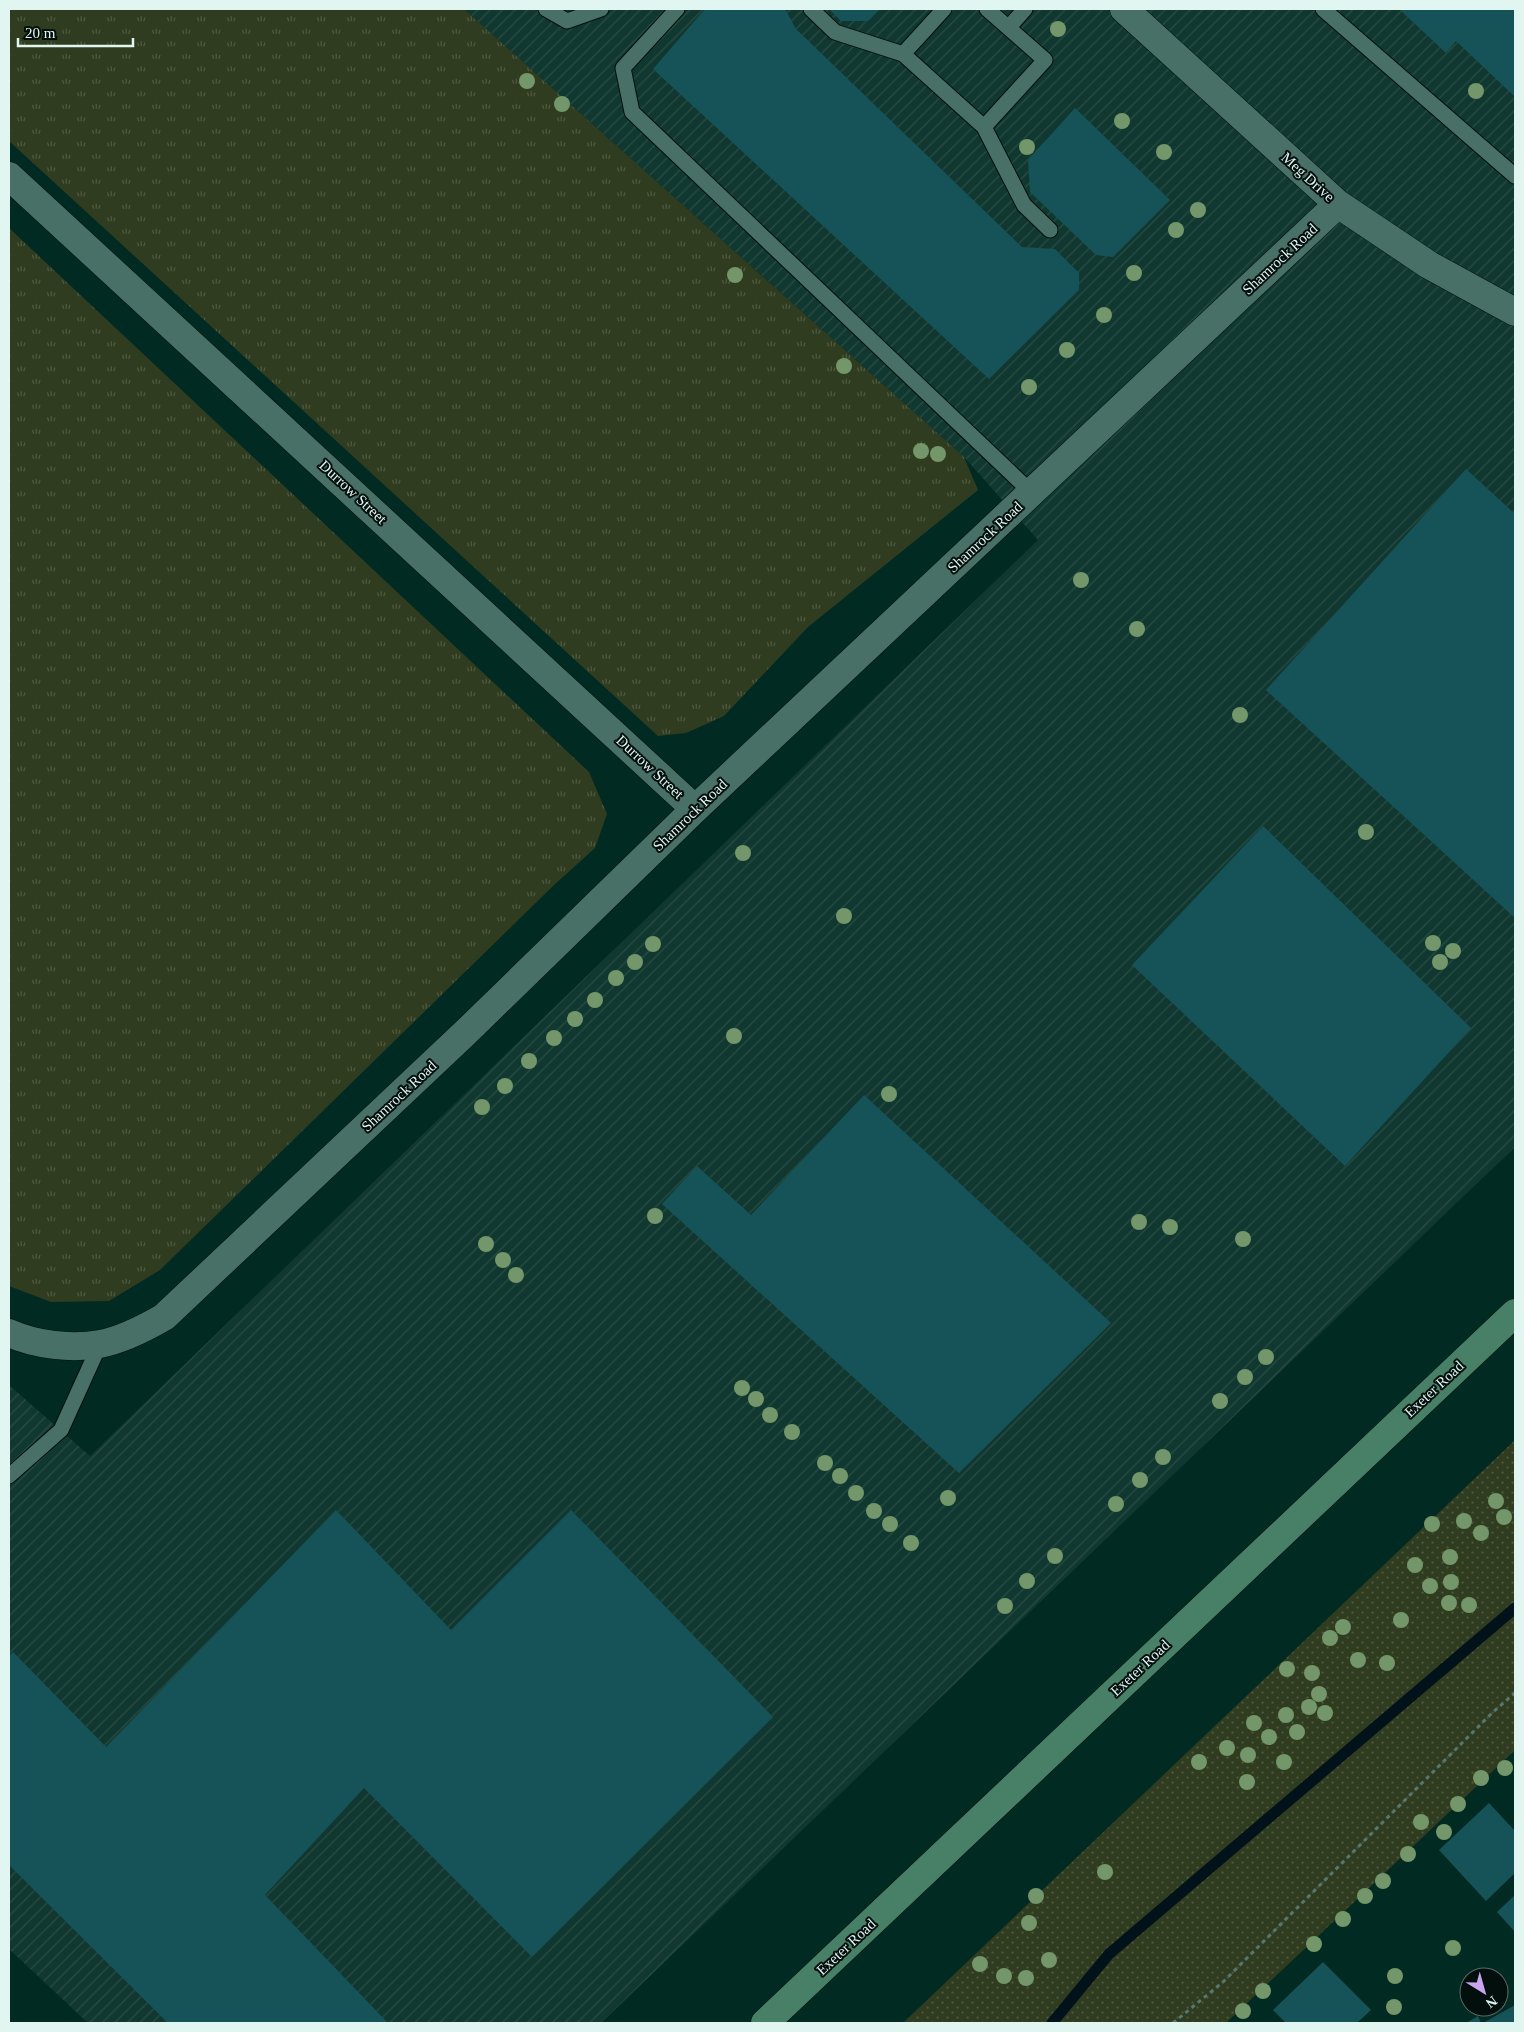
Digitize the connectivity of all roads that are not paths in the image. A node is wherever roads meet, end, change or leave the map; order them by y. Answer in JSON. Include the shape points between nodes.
{"nodes":[{"id":1,"x":546,"y":9,"type":"edge"},
{"id":2,"x":601,"y":9,"type":"edge"},
{"id":3,"x":676,"y":9,"type":"edge"},
{"id":4,"x":811,"y":9,"type":"edge"},
{"id":5,"x":944,"y":9,"type":"edge"},
{"id":6,"x":987,"y":9,"type":"edge"},
{"id":7,"x":1025,"y":9,"type":"edge"},
{"id":8,"x":1124,"y":9,"type":"edge"},
{"id":9,"x":1323,"y":9,"type":"edge"},
{"id":10,"x":1009,"y":28,"type":"junction"},
{"id":11,"x":903,"y":54,"type":"junction"},
{"id":12,"x":984,"y":128,"type":"junction"},
{"id":13,"x":9,"y":176,"type":"edge"},
{"id":14,"x":1515,"y":176,"type":"edge"},
{"id":15,"x":1338,"y":204,"type":"junction"},
{"id":16,"x":1050,"y":230,"type":"dead end"},
{"id":17,"x":1515,"y":311,"type":"edge"},
{"id":18,"x":1032,"y":493,"type":"junction"},
{"id":19,"x":695,"y":809,"type":"junction"},
{"id":20,"x":1515,"y":1313,"type":"edge"},
{"id":21,"x":9,"y":1333,"type":"edge"},
{"id":22,"x":100,"y":1344,"type":"junction"},
{"id":23,"x":9,"y":1476,"type":"edge"},
{"id":24,"x":765,"y":2023,"type":"edge"}],
"edges":[{"from":1,"to":2,"type":"lane","via":[[567,20]]},
{"from":3,"to":18,"type":"lane","via":[[623,68],[632,112]]},
{"from":4,"to":11,"type":"lane","via":[[835,32]]},
{"from":5,"to":11,"type":"lane"},
{"from":6,"to":10,"type":"lane"},
{"from":7,"to":10,"type":"lane"},
{"from":8,"to":15,"type":"street","name":"Meg Drive"},
{"from":9,"to":14,"type":"lane"},
{"from":10,"to":12,"type":"lane","via":[[1045,60]]},
{"from":11,"to":12,"type":"lane"},
{"from":12,"to":16,"type":"lane","via":[[1024,205]]},
{"from":13,"to":19,"type":"street","name":"Durrow Street"},
{"from":15,"to":17,"type":"street","name":"Meg Drive","via":[[1429,265]]},
{"from":15,"to":18,"type":"street","name":"Shamrock Road"},
{"from":18,"to":19,"type":"street","name":"Shamrock Road"},
{"from":19,"to":22,"type":"street","name":"Shamrock Road","via":[[465,1033],[164,1317],[144,1329]]},
{"from":20,"to":24,"type":"main road","name":"Exeter Road"},
{"from":21,"to":22,"type":"street","name":"Shamrock Road","via":[[55,1346]]},
{"from":22,"to":23,"type":"lane","via":[[61,1430]]}]}
